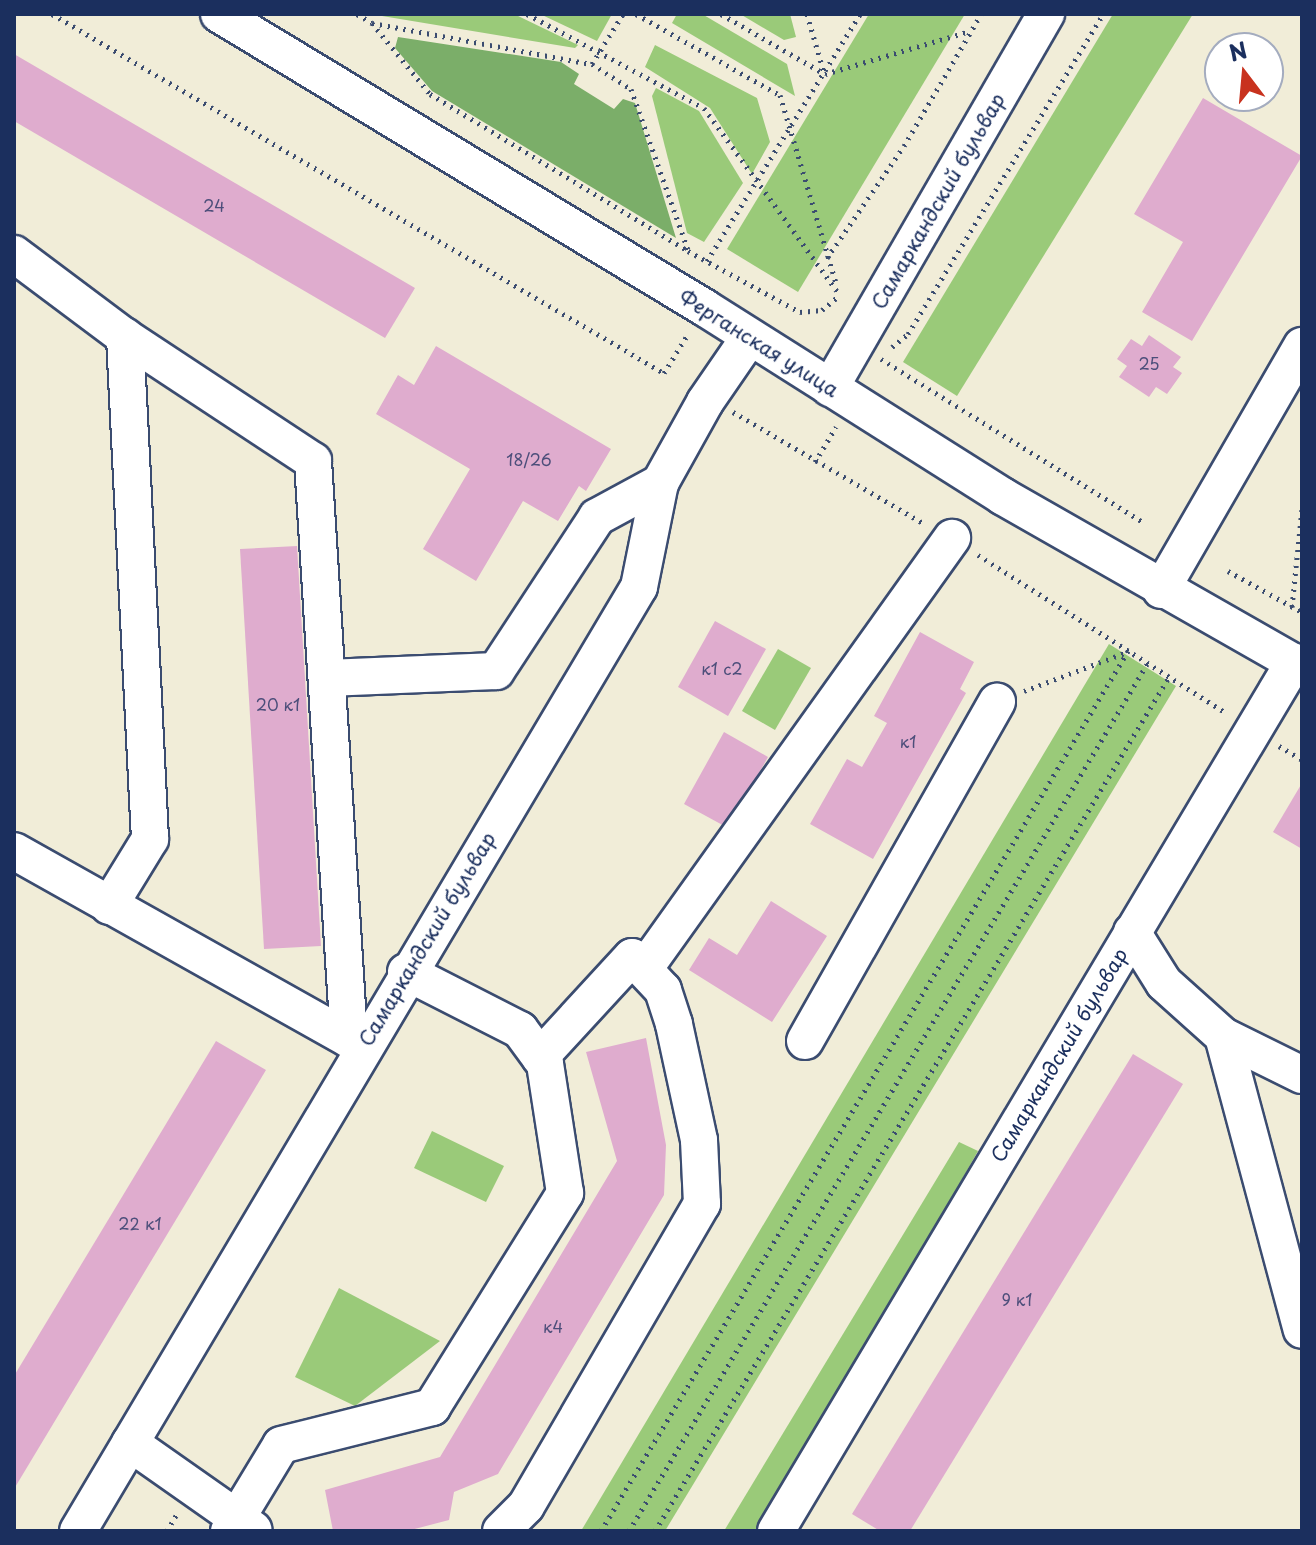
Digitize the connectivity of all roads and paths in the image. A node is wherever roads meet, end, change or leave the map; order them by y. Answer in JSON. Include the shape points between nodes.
{"nodes":[{"id":1,"x":52,"y":14,"type":"edge"},
{"id":2,"x":219,"y":14,"type":"edge"},
{"id":3,"x":357,"y":14,"type":"edge"},
{"id":4,"x":527,"y":14,"type":"edge"},
{"id":5,"x":623,"y":14,"type":"edge"},
{"id":6,"x":636,"y":14,"type":"edge"},
{"id":7,"x":721,"y":14,"type":"edge"},
{"id":8,"x":807,"y":14,"type":"edge"},
{"id":9,"x":860,"y":14,"type":"edge"},
{"id":10,"x":981,"y":14,"type":"edge"},
{"id":11,"x":1046,"y":14,"type":"edge"},
{"id":12,"x":1103,"y":14,"type":"edge"},
{"id":13,"x":372,"y":23,"type":"junction"},
{"id":14,"x":971,"y":31,"type":"junction"},
{"id":15,"x":601,"y":50,"type":"junction"},
{"id":16,"x":592,"y":64,"type":"junction"},
{"id":17,"x":825,"y":74,"type":"junction"},
{"id":18,"x":787,"y":130,"type":"junction"},
{"id":19,"x":753,"y":180,"type":"junction"},
{"id":20,"x":688,"y":251,"type":"junction"},
{"id":21,"x":14,"y":254,"type":"edge"},
{"id":22,"x":826,"y":259,"type":"junction"},
{"id":23,"x":707,"y":261,"type":"junction"},
{"id":24,"x":840,"y":295,"type":"junction"},
{"id":25,"x":125,"y":337,"type":"junction"},
{"id":26,"x":749,"y":338,"type":"junction"},
{"id":27,"x":1302,"y":346,"type":"edge"},
{"id":28,"x":664,"y":373,"type":"dead end"},
{"id":29,"x":830,"y":388,"type":"junction"},
{"id":30,"x":837,"y":426,"type":"dead end"},
{"id":31,"x":815,"y":462,"type":"dead end"},
{"id":32,"x":660,"y":483,"type":"junction"},
{"id":33,"x":1302,"y":508,"type":"edge"},
{"id":34,"x":1143,"y":522,"type":"dead end"},
{"id":35,"x":952,"y":538,"type":"dead end"},
{"id":36,"x":1228,"y":571,"type":"dead end"},
{"id":37,"x":1161,"y":590,"type":"junction"},
{"id":38,"x":1292,"y":607,"type":"junction"},
{"id":39,"x":1302,"y":612,"type":"edge"},
{"id":40,"x":1147,"y":664,"type":"dead end"},
{"id":41,"x":1298,"y":664,"type":"edge"},
{"id":42,"x":1169,"y":677,"type":"dead end"},
{"id":43,"x":327,"y":678,"type":"junction"},
{"id":44,"x":997,"y":701,"type":"joint"},
{"id":45,"x":14,"y":851,"type":"edge"},
{"id":46,"x":109,"y":906,"type":"junction"},
{"id":47,"x":1132,"y":932,"type":"junction"},
{"id":48,"x":644,"y":969,"type":"junction"},
{"id":49,"x":406,"y":972,"type":"junction"},
{"id":50,"x":1223,"y":1036,"type":"junction"},
{"id":51,"x":805,"y":1041,"type":"dead end"},
{"id":52,"x":356,"y":1043,"type":"junction"},
{"id":53,"x":540,"y":1057,"type":"junction"},
{"id":54,"x":1302,"y":1075,"type":"edge"},
{"id":55,"x":1302,"y":1330,"type":"edge"},
{"id":56,"x":130,"y":1443,"type":"junction"},
{"id":57,"x":240,"y":1527,"type":"edge"},
{"id":58,"x":78,"y":1531,"type":"edge"},
{"id":59,"x":501,"y":1531,"type":"edge"},
{"id":60,"x":601,"y":1531,"type":"edge"},
{"id":61,"x":629,"y":1531,"type":"edge"},
{"id":62,"x":655,"y":1531,"type":"edge"},
{"id":63,"x":776,"y":1531,"type":"edge"}],
"edges":[{"from":1,"to":28,"type":"path"},
{"from":2,"to":26,"type":"street","name":"Ферганская улица"},
{"from":3,"to":13,"type":"path"},
{"from":4,"to":15,"type":"path"},
{"from":5,"to":15,"type":"path"},
{"from":6,"to":18,"type":"path","via":[[780,95]]},
{"from":7,"to":17,"type":"path"},
{"from":8,"to":17,"type":"path"},
{"from":9,"to":17,"type":"path"},
{"from":10,"to":14,"type":"path"},
{"from":11,"to":29,"type":"street","name":"Самаркандский бульвар"},
{"from":12,"to":34,"type":"path","via":[[908,334],[880,359]]},
{"from":13,"to":16,"type":"path"},
{"from":13,"to":20,"type":"path","via":[[430,94]]},
{"from":14,"to":17,"type":"path"},
{"from":14,"to":22,"type":"path","via":[[904,146]]},
{"from":15,"to":16,"type":"path"},
{"from":15,"to":19,"type":"path","via":[[704,108]]},
{"from":16,"to":20,"type":"path","via":[[631,89]]},
{"from":17,"to":18,"type":"path"},
{"from":18,"to":19,"type":"path"},
{"from":18,"to":22,"type":"path"},
{"from":19,"to":23,"type":"path"},
{"from":19,"to":24,"type":"path"},
{"from":20,"to":23,"type":"path"},
{"from":21,"to":25,"type":"street"},
{"from":22,"to":24,"type":"path"},
{"from":23,"to":24,"type":"path","via":[[800,312],[822,310]]},
{"from":25,"to":43,"type":"street","via":[[313,461]]},
{"from":25,"to":46,"type":"street","via":[[150,839]]},
{"from":26,"to":29,"type":"street","name":"Ферганская улица"},
{"from":26,"to":32,"type":"street","name":"Самаркандский бульвар","via":[[705,402]]},
{"from":27,"to":37,"type":"street"},
{"from":29,"to":37,"type":"street","name":"Ферганская улица"},
{"from":30,"to":31,"type":"path"},
{"from":32,"to":43,"type":"street","via":[[597,517],[496,671]]},
{"from":32,"to":49,"type":"street","name":"Самаркандский бульвар","via":[[639,587]]},
{"from":33,"to":38,"type":"path"},
{"from":35,"to":48,"type":"street"},
{"from":36,"to":38,"type":"path"},
{"from":37,"to":41,"type":"street","name":"Ферганская улица"},
{"from":38,"to":39,"type":"path"},
{"from":40,"to":61,"type":"path"},
{"from":41,"to":47,"type":"street","name":"Самаркандский бульвар"},
{"from":42,"to":62,"type":"path"},
{"from":43,"to":52,"type":"street"},
{"from":44,"to":51,"type":"street"},
{"from":44,"to":60,"type":"path","via":[[1128,651]]},
{"from":45,"to":46,"type":"street"},
{"from":46,"to":52,"type":"street"},
{"from":47,"to":50,"type":"street","via":[[1164,983]]},
{"from":47,"to":63,"type":"street","name":"Самаркандский бульвар"},
{"from":48,"to":53,"type":"street","via":[[632,957]]},
{"from":48,"to":59,"type":"street","via":[[663,990],[674,1024],[699,1140],[702,1204],[526,1506]]},
{"from":49,"to":52,"type":"street","name":"Самаркандский бульвар"},
{"from":49,"to":53,"type":"street","via":[[520,1030]]},
{"from":50,"to":54,"type":"street"},
{"from":50,"to":55,"type":"street"},
{"from":52,"to":56,"type":"street","name":"Самаркандский бульвар"},
{"from":53,"to":57,"type":"street","via":[[565,1193],[432,1407],[281,1445]]},
{"from":56,"to":57,"type":"street"},
{"from":56,"to":58,"type":"street","name":"Самаркандский бульвар"}]}
